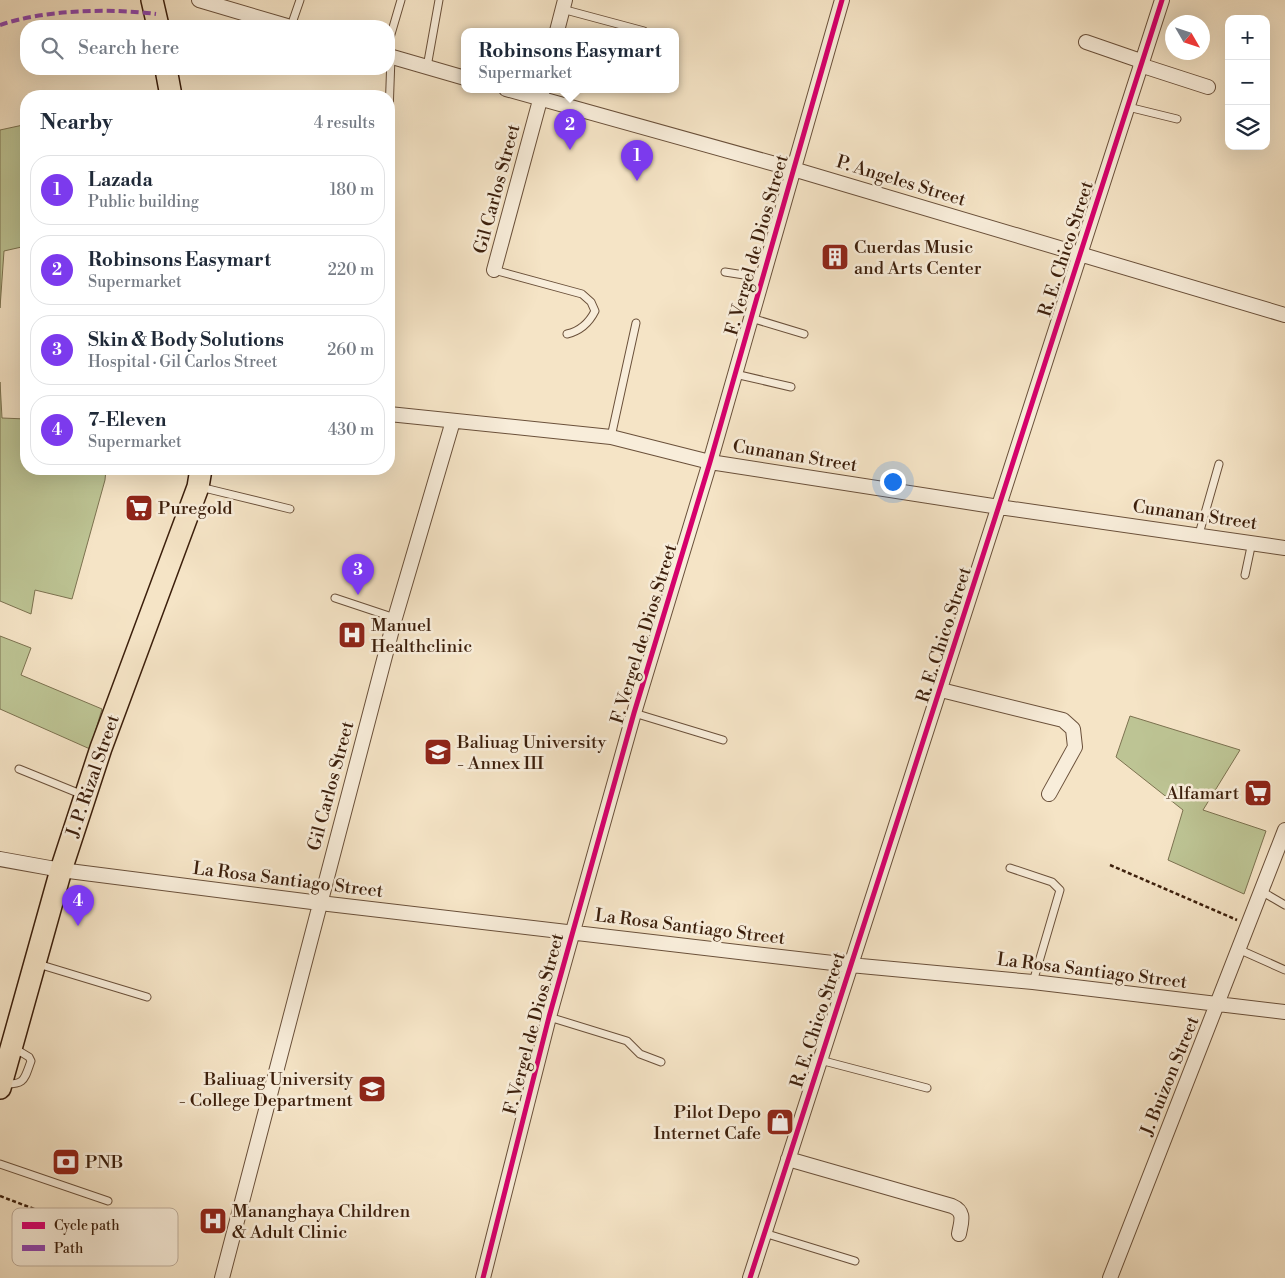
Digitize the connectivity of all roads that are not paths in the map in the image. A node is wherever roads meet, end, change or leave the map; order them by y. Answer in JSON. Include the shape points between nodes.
{"nodes":[{"id":1,"x":152,"y":0,"type":"edge"},
{"id":2,"x":199,"y":0,"type":"edge"},
{"id":3,"x":300,"y":0,"type":"edge"},
{"id":4,"x":400,"y":0,"type":"edge"},
{"id":5,"x":439,"y":0,"type":"edge"},
{"id":6,"x":842,"y":0,"type":"edge"},
{"id":7,"x":1162,"y":0,"type":"edge"},
{"id":8,"x":219,"y":3,"type":"edge"},
{"id":9,"x":563,"y":4,"type":"edge"},
{"id":10,"x":157,"y":20,"type":"edge"},
{"id":11,"x":269,"y":20,"type":"edge"},
{"id":12,"x":293,"y":20,"type":"edge"},
{"id":13,"x":395,"y":20,"type":"edge"},
{"id":14,"x":558,"y":28,"type":"edge"},
{"id":15,"x":635,"y":28,"type":"edge"},
{"id":16,"x":1086,"y":42,"type":"dead end"},
{"id":17,"x":395,"y":58,"type":"edge"},
{"id":18,"x":1141,"y":63,"type":"junction"},
{"id":19,"x":428,"y":67,"type":"junction"},
{"id":20,"x":167,"y":75,"type":"edge"},
{"id":21,"x":390,"y":75,"type":"edge"},
{"id":22,"x":461,"y":77,"type":"edge"},
{"id":23,"x":1208,"y":87,"type":"dead end"},
{"id":24,"x":170,"y":90,"type":"edge"},
{"id":25,"x":389,"y":90,"type":"edge"},
{"id":26,"x":542,"y":94,"type":"edge"},
{"id":27,"x":1128,"y":106,"type":"junction"},
{"id":28,"x":1177,"y":119,"type":"dead end"},
{"id":29,"x":793,"y":169,"type":"junction"},
{"id":30,"x":1079,"y":253,"type":"junction"},
{"id":31,"x":494,"y":270,"type":"joint"},
{"id":32,"x":725,"y":272,"type":"dead end"},
{"id":33,"x":763,"y":278,"type":"junction"},
{"id":34,"x":1285,"y":315,"type":"edge"},
{"id":35,"x":752,"y":318,"type":"junction"},
{"id":36,"x":636,"y":322,"type":"dead end"},
{"id":37,"x":567,"y":334,"type":"dead end"},
{"id":38,"x":804,"y":334,"type":"dead end"},
{"id":39,"x":735,"y":374,"type":"junction"},
{"id":40,"x":791,"y":387,"type":"dead end"},
{"id":41,"x":395,"y":415,"type":"edge"},
{"id":42,"x":454,"y":421,"type":"junction"},
{"id":43,"x":611,"y":437,"type":"junction"},
{"id":44,"x":710,"y":462,"type":"junction"},
{"id":45,"x":1219,"y":464,"type":"dead end"},
{"id":46,"x":199,"y":478,"type":"edge"},
{"id":47,"x":999,"y":508,"type":"junction"},
{"id":48,"x":290,"y":509,"type":"dead end"},
{"id":49,"x":1200,"y":534,"type":"junction"},
{"id":50,"x":1252,"y":541,"type":"junction"},
{"id":51,"x":1285,"y":548,"type":"edge"},
{"id":52,"x":1245,"y":576,"type":"dead end"},
{"id":53,"x":335,"y":598,"type":"dead end"},
{"id":54,"x":395,"y":618,"type":"junction"},
{"id":55,"x":941,"y":690,"type":"junction"},
{"id":56,"x":634,"y":713,"type":"junction"},
{"id":57,"x":723,"y":740,"type":"dead end"},
{"id":58,"x":19,"y":769,"type":"dead end"},
{"id":59,"x":1048,"y":794,"type":"dead end"},
{"id":60,"x":85,"y":796,"type":"junction"},
{"id":61,"x":1285,"y":830,"type":"edge"},
{"id":62,"x":0,"y":859,"type":"edge"},
{"id":63,"x":1010,"y":868,"type":"dead end"},
{"id":64,"x":61,"y":870,"type":"junction"},
{"id":65,"x":1260,"y":891,"type":"junction"},
{"id":66,"x":320,"y":903,"type":"junction"},
{"id":67,"x":1285,"y":905,"type":"edge"},
{"id":68,"x":572,"y":933,"type":"junction"},
{"id":69,"x":1238,"y":950,"type":"junction"},
{"id":70,"x":36,"y":964,"type":"junction"},
{"id":71,"x":850,"y":965,"type":"junction"},
{"id":72,"x":1285,"y":970,"type":"edge"},
{"id":73,"x":1033,"y":982,"type":"junction"},
{"id":74,"x":147,"y":997,"type":"dead end"},
{"id":75,"x":1218,"y":1005,"type":"junction"},
{"id":76,"x":1285,"y":1012,"type":"edge"},
{"id":77,"x":549,"y":1016,"type":"junction"},
{"id":78,"x":819,"y":1060,"type":"junction"},
{"id":79,"x":661,"y":1062,"type":"dead end"},
{"id":80,"x":1,"y":1086,"type":"edge"},
{"id":81,"x":927,"y":1088,"type":"dead end"},
{"id":82,"x":788,"y":1158,"type":"junction"},
{"id":83,"x":0,"y":1164,"type":"edge"},
{"id":84,"x":108,"y":1202,"type":"dead end"},
{"id":85,"x":764,"y":1233,"type":"junction"},
{"id":86,"x":959,"y":1234,"type":"dead end"},
{"id":87,"x":855,"y":1261,"type":"dead end"},
{"id":88,"x":222,"y":1278,"type":"edge"},
{"id":89,"x":483,"y":1278,"type":"edge"},
{"id":90,"x":750,"y":1278,"type":"edge"},
{"id":91,"x":1110,"y":1278,"type":"edge"}],
"edges":[{"from":1,"to":10,"type":"main road"},
{"from":2,"to":8,"type":"street"},
{"from":3,"to":12,"type":"lane"},
{"from":4,"to":13,"type":"lane"},
{"from":5,"to":19,"type":"lane"},
{"from":6,"to":29,"type":"street","name":"F. Vergel de Dios Street"},
{"from":7,"to":18,"type":"street","name":"R. E. Chico Street"},
{"from":8,"to":11,"type":"street"},
{"from":9,"to":14,"type":"street"},
{"from":9,"to":15,"type":"lane"},
{"from":16,"to":18,"type":"street"},
{"from":17,"to":19,"type":"street"},
{"from":18,"to":23,"type":"street"},
{"from":18,"to":27,"type":"street","name":"R. E. Chico Street"},
{"from":19,"to":22,"type":"street"},
{"from":20,"to":24,"type":"main road"},
{"from":21,"to":25,"type":"lane"},
{"from":26,"to":29,"type":"street","name":"P. Angeles Street"},
{"from":26,"to":31,"type":"street","name":"Gil Carlos Street"},
{"from":27,"to":28,"type":"lane"},
{"from":27,"to":30,"type":"street","name":"R. E. Chico Street"},
{"from":29,"to":30,"type":"street","name":"P. Angeles Street"},
{"from":29,"to":33,"type":"street","name":"F. Vergel de Dios Street"},
{"from":30,"to":34,"type":"street","name":"P. Angeles Street"},
{"from":30,"to":47,"type":"street","name":"R. E. Chico Street"},
{"from":31,"to":37,"type":"lane","via":[[582,294],[595,311],[591,320],[577,332]]},
{"from":32,"to":33,"type":"lane"},
{"from":33,"to":35,"type":"street","name":"F. Vergel de Dios Street"},
{"from":35,"to":38,"type":"lane"},
{"from":35,"to":39,"type":"street","name":"F. Vergel de Dios Street"},
{"from":36,"to":43,"type":"lane"},
{"from":39,"to":40,"type":"lane"},
{"from":39,"to":44,"type":"street","name":"F. Vergel de Dios Street"},
{"from":41,"to":42,"type":"street","name":"Cunanan Street"},
{"from":42,"to":43,"type":"street","name":"Cunanan Street"},
{"from":42,"to":54,"type":"street","name":"Gil Carlos Street"},
{"from":43,"to":44,"type":"street","name":"Cunanan Street"},
{"from":44,"to":47,"type":"street","name":"Cunanan Street"},
{"from":44,"to":56,"type":"street","name":"F. Vergel de Dios Street"},
{"from":45,"to":49,"type":"lane"},
{"from":46,"to":48,"type":"lane"},
{"from":46,"to":60,"type":"main road","name":"J. P. Rizal Street"},
{"from":47,"to":49,"type":"street","name":"Cunanan Street"},
{"from":47,"to":55,"type":"street","name":"R. E. Chico Street"},
{"from":49,"to":50,"type":"street","name":"Cunanan Street"},
{"from":50,"to":51,"type":"street","name":"Cunanan Street"},
{"from":50,"to":52,"type":"lane"},
{"from":53,"to":54,"type":"lane"},
{"from":54,"to":66,"type":"street","name":"Gil Carlos Street"},
{"from":55,"to":59,"type":"street","via":[[1063,720],[1068,724],[1075,735],[1075,747]]},
{"from":55,"to":71,"type":"street","name":"R. E. Chico Street"},
{"from":56,"to":57,"type":"lane"},
{"from":56,"to":68,"type":"street","name":"F. Vergel de Dios Street"},
{"from":58,"to":60,"type":"lane"},
{"from":60,"to":64,"type":"main road","name":"J. P. Rizal Street"},
{"from":61,"to":65,"type":"street","name":"J. Buizon Street"},
{"from":62,"to":64,"type":"street","name":"La Rosa Santiago Street"},
{"from":63,"to":73,"type":"lane","via":[[1052,882],[1060,890]]},
{"from":64,"to":66,"type":"street","name":"La Rosa Santiago Street"},
{"from":64,"to":70,"type":"main road","name":"J. P. Rizal Street"},
{"from":65,"to":67,"type":"lane"},
{"from":65,"to":69,"type":"street","name":"J. Buizon Street"},
{"from":66,"to":68,"type":"street","name":"La Rosa Santiago Street"},
{"from":66,"to":88,"type":"street","name":"Gil Carlos Street"},
{"from":68,"to":71,"type":"street","name":"La Rosa Santiago Street"},
{"from":68,"to":77,"type":"street","name":"F. Vergel de Dios Street"},
{"from":69,"to":72,"type":"lane"},
{"from":69,"to":75,"type":"street","name":"J. Buizon Street"},
{"from":70,"to":74,"type":"lane"},
{"from":70,"to":80,"type":"main road","name":"J. P. Rizal Street"},
{"from":71,"to":73,"type":"street","name":"La Rosa Santiago Street"},
{"from":71,"to":78,"type":"street","name":"R. E. Chico Street"},
{"from":73,"to":75,"type":"street","name":"La Rosa Santiago Street"},
{"from":75,"to":76,"type":"street","name":"La Rosa Santiago Street"},
{"from":75,"to":91,"type":"street","name":"J. Buizon Street"},
{"from":77,"to":79,"type":"lane","via":[[626,1041],[640,1054]]},
{"from":77,"to":89,"type":"street","name":"F. Vergel de Dios Street"},
{"from":78,"to":81,"type":"lane"},
{"from":78,"to":82,"type":"street","name":"R. E. Chico Street"},
{"from":82,"to":85,"type":"street","name":"R. E. Chico Street"},
{"from":82,"to":86,"type":"street","via":[[959,1209],[962,1214]]},
{"from":83,"to":84,"type":"lane"},
{"from":85,"to":87,"type":"lane"},
{"from":85,"to":90,"type":"street","name":"R. E. Chico Street"}]}
